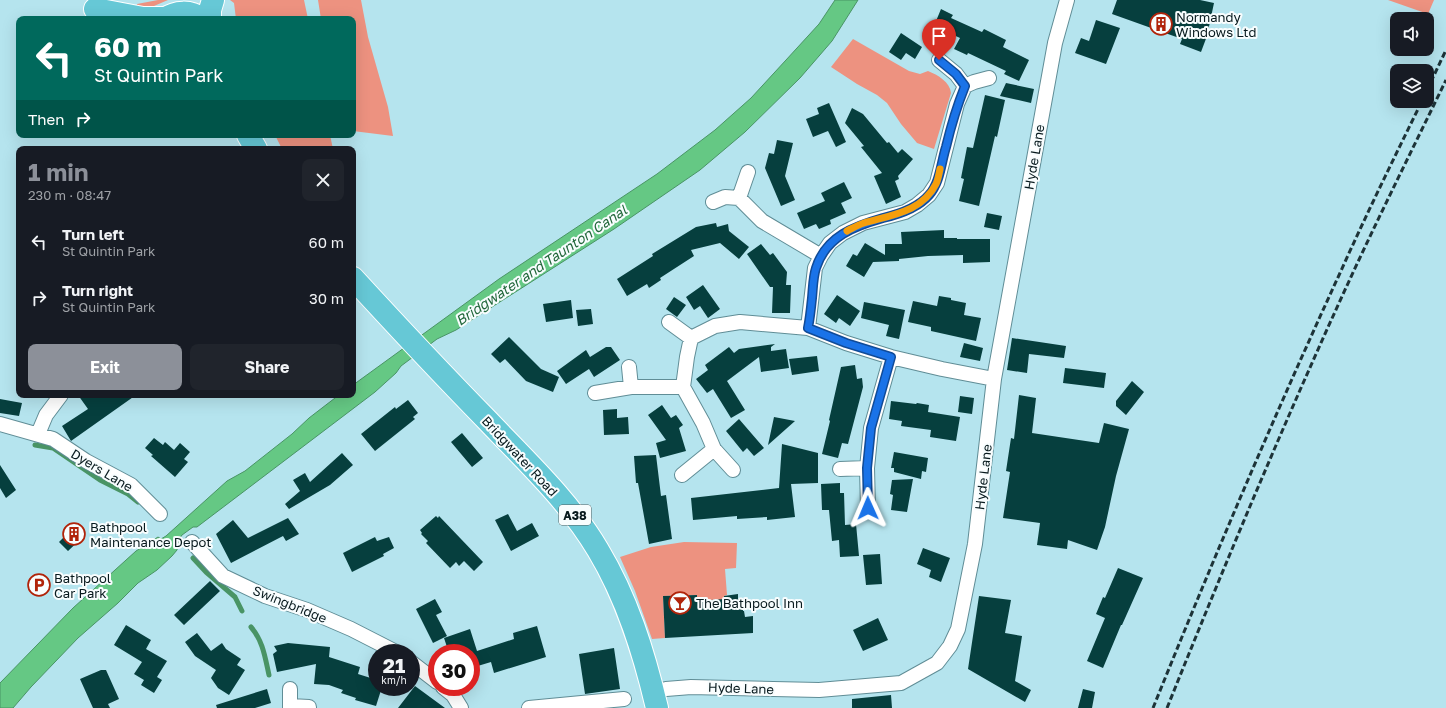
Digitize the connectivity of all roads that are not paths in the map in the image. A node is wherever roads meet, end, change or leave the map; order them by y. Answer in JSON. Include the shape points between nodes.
{"nodes":[{"id":1,"x":213,"y":0,"type":"edge"},
{"id":2,"x":1067,"y":0,"type":"edge"},
{"id":3,"x":94,"y":9,"type":"edge"},
{"id":4,"x":171,"y":13,"type":"edge"},
{"id":5,"x":132,"y":16,"type":"edge"},
{"id":6,"x":154,"y":16,"type":"edge"},
{"id":7,"x":197,"y":16,"type":"edge"},
{"id":8,"x":210,"y":16,"type":"edge"},
{"id":9,"x":939,"y":60,"type":"dead end"},
{"id":10,"x":989,"y":78,"type":"dead end"},
{"id":11,"x":965,"y":86,"type":"junction"},
{"id":12,"x":748,"y":172,"type":"dead end"},
{"id":13,"x":739,"y":198,"type":"junction"},
{"id":14,"x":713,"y":202,"type":"dead end"},
{"id":15,"x":821,"y":256,"type":"junction"},
{"id":16,"x":356,"y":281,"type":"edge"},
{"id":17,"x":669,"y":322,"type":"dead end"},
{"id":18,"x":808,"y":328,"type":"junction"},
{"id":19,"x":691,"y":338,"type":"junction"},
{"id":20,"x":891,"y":357,"type":"junction"},
{"id":21,"x":629,"y":367,"type":"dead end"},
{"id":22,"x":994,"y":379,"type":"junction"},
{"id":23,"x":631,"y":387,"type":"junction"},
{"id":24,"x":683,"y":387,"type":"junction"},
{"id":25,"x":595,"y":393,"type":"dead end"},
{"id":26,"x":59,"y":398,"type":"edge"},
{"id":27,"x":0,"y":424,"type":"edge"},
{"id":28,"x":38,"y":434,"type":"junction"},
{"id":29,"x":714,"y":449,"type":"junction"},
{"id":30,"x":867,"y":468,"type":"junction"},
{"id":31,"x":840,"y":469,"type":"dead end"},
{"id":32,"x":733,"y":470,"type":"dead end"},
{"id":33,"x":682,"y":475,"type":"dead end"},
{"id":34,"x":868,"y":508,"type":"dead end"},
{"id":35,"x":160,"y":514,"type":"dead end"},
{"id":36,"x":192,"y":542,"type":"dead end"},
{"id":37,"x":380,"y":644,"type":"edge"},
{"id":38,"x":420,"y":669,"type":"edge"},
{"id":39,"x":428,"y":675,"type":"edge"},
{"id":40,"x":290,"y":689,"type":"dead end"},
{"id":41,"x":454,"y":696,"type":"edge"},
{"id":42,"x":624,"y":699,"type":"dead end"},
{"id":43,"x":655,"y":700,"type":"edge"},
{"id":44,"x":290,"y":707,"type":"edge"},
{"id":45,"x":309,"y":707,"type":"dead end"},
{"id":46,"x":461,"y":708,"type":"edge"},
{"id":47,"x":529,"y":708,"type":"edge"}],
"edges":[{"from":1,"to":8,"type":"main road"},
{"from":2,"to":22,"type":"street","name":"Hyde Lane","via":[[1055,43]]},
{"from":3,"to":5,"type":"main road"},
{"from":4,"to":6,"type":"main road"},
{"from":4,"to":7,"type":"main road","via":[[187,12]]},
{"from":9,"to":11,"type":"street","via":[[956,74]]},
{"from":10,"to":11,"type":"street"},
{"from":11,"to":15,"type":"street","via":[[957,104],[937,183],[929,195],[905,212],[863,223],[844,233],[830,243]]},
{"from":12,"to":13,"type":"street"},
{"from":13,"to":14,"type":"street","via":[[726,197]]},
{"from":13,"to":15,"type":"street","via":[[762,221]]},
{"from":15,"to":18,"type":"street","via":[[815,268]]},
{"from":16,"to":43,"type":"main road","name":"Bridgwater Road","number":"A38","via":[[573,512],[612,575],[624,601],[637,635]]},
{"from":17,"to":19,"type":"street"},
{"from":18,"to":19,"type":"street","via":[[740,322],[715,326]]},
{"from":18,"to":20,"type":"street"},
{"from":19,"to":24,"type":"street"},
{"from":20,"to":22,"type":"street"},
{"from":20,"to":30,"type":"street","via":[[871,428]]},
{"from":21,"to":23,"type":"street"},
{"from":22,"to":43,"type":"street","name":"Hyde Lane","via":[[974,552],[958,630],[937,663],[901,683],[819,690],[691,687],[666,689]]},
{"from":23,"to":24,"type":"street"},
{"from":23,"to":25,"type":"street"},
{"from":24,"to":29,"type":"street"},
{"from":26,"to":28,"type":"street","via":[[46,415]]},
{"from":27,"to":28,"type":"street","name":"Dyers Lane"},
{"from":28,"to":35,"type":"street","name":"Dyers Lane","via":[[53,438],[86,461],[131,485]]},
{"from":29,"to":32,"type":"street"},
{"from":29,"to":33,"type":"street"},
{"from":30,"to":31,"type":"street"},
{"from":30,"to":34,"type":"street"},
{"from":36,"to":37,"type":"street","name":"Swingbridge","via":[[223,576],[265,596],[351,629]]},
{"from":38,"to":39,"type":"street"},
{"from":40,"to":44,"type":"street"},
{"from":41,"to":46,"type":"street"},
{"from":42,"to":47,"type":"street"},
{"from":44,"to":45,"type":"street"}]}
